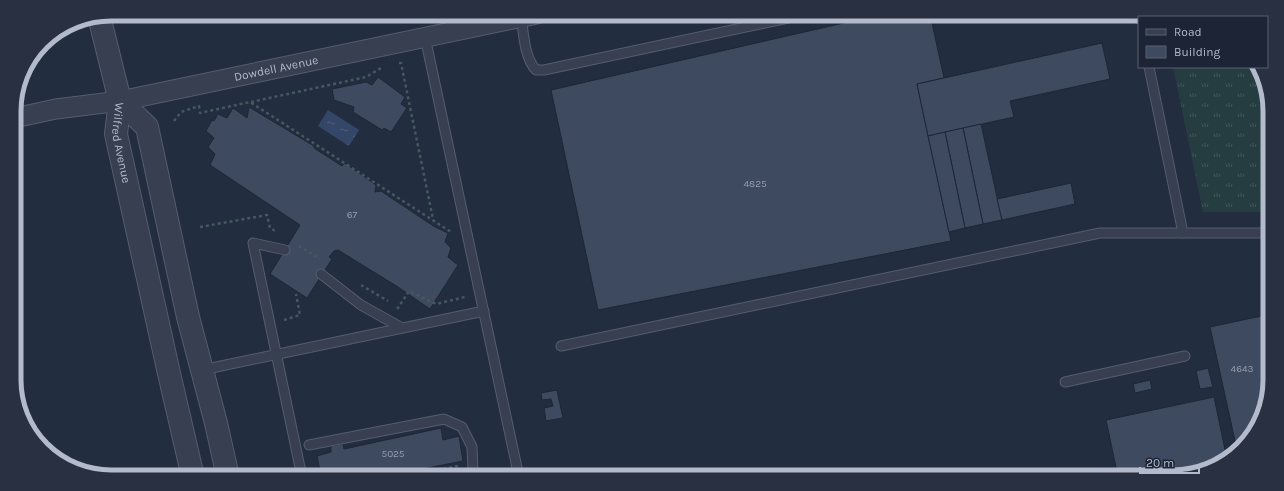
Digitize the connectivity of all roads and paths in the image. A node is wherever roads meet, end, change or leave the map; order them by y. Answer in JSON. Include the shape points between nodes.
{"nodes":[{"id":1,"x":504,"y":21,"type":"edge"},
{"id":2,"x":529,"y":21,"type":"edge"},
{"id":3,"x":774,"y":21,"type":"edge"},
{"id":4,"x":100,"y":22,"type":"edge"},
{"id":5,"x":426,"y":37,"type":"junction"},
{"id":6,"x":394,"y":64,"type":"dead end"},
{"id":7,"x":382,"y":67,"type":"dead end"},
{"id":8,"x":1149,"y":68,"type":"edge"},
{"id":9,"x":120,"y":101,"type":"junction"},
{"id":10,"x":250,"y":102,"type":"junction"},
{"id":11,"x":21,"y":116,"type":"edge"},
{"id":12,"x":174,"y":121,"type":"dead end"},
{"id":13,"x":433,"y":220,"type":"junction"},
{"id":14,"x":1263,"y":232,"type":"edge"},
{"id":15,"x":1183,"y":234,"type":"junction"},
{"id":16,"x":453,"y":238,"type":"dead end"},
{"id":17,"x":285,"y":250,"type":"dead end"},
{"id":18,"x":321,"y":274,"type":"dead end"},
{"id":19,"x":464,"y":290,"type":"dead end"},
{"id":20,"x":296,"y":294,"type":"dead end"},
{"id":21,"x":436,"y":304,"type":"dead end"},
{"id":22,"x":484,"y":311,"type":"junction"},
{"id":23,"x":402,"y":328,"type":"junction"},
{"id":24,"x":561,"y":346,"type":"dead end"},
{"id":25,"x":289,"y":352,"type":"junction"},
{"id":26,"x":276,"y":354,"type":"junction"},
{"id":27,"x":1185,"y":356,"type":"dead end"},
{"id":28,"x":202,"y":370,"type":"junction"},
{"id":29,"x":1065,"y":382,"type":"dead end"},
{"id":30,"x":309,"y":446,"type":"dead end"},
{"id":31,"x":464,"y":465,"type":"dead end"},
{"id":32,"x":504,"y":469,"type":"dead end"},
{"id":33,"x":191,"y":470,"type":"edge"},
{"id":34,"x":226,"y":470,"type":"edge"},
{"id":35,"x":301,"y":470,"type":"edge"},
{"id":36,"x":438,"y":470,"type":"edge"},
{"id":37,"x":473,"y":470,"type":"edge"},
{"id":38,"x":499,"y":470,"type":"edge"},
{"id":39,"x":518,"y":470,"type":"edge"}],
"edges":[{"from":1,"to":5,"type":"street","name":"Dowdell Avenue"},
{"from":2,"to":3,"type":"lane","via":[[528,55],[531,65],[536,70]]},
{"from":4,"to":9,"type":"street"},
{"from":5,"to":9,"type":"street","name":"Dowdell Avenue"},
{"from":5,"to":22,"type":"lane"},
{"from":6,"to":13,"type":"path","via":[[401,63]]},
{"from":7,"to":10,"type":"path","via":[[366,77]]},
{"from":8,"to":15,"type":"lane"},
{"from":9,"to":11,"type":"street","name":"Dowdell Avenue"},
{"from":9,"to":28,"type":"street","name":"Wilfred Avenue","via":[[147,127]]},
{"from":9,"to":33,"type":"street","name":"Wilfred Avenue","via":[[116,134]]},
{"from":10,"to":12,"type":"path","via":[[200,113],[199,106],[181,112]]},
{"from":10,"to":13,"type":"path"},
{"from":13,"to":16,"type":"path","via":[[451,231]]},
{"from":14,"to":15,"type":"lane"},
{"from":15,"to":24,"type":"lane","via":[[1100,233]]},
{"from":17,"to":26,"type":"lane","via":[[253,243]]},
{"from":18,"to":23,"type":"lane","via":[[361,305]]},
{"from":19,"to":21,"type":"path","via":[[465,297]]},
{"from":20,"to":25,"type":"path","via":[[300,315],[283,320]]},
{"from":22,"to":23,"type":"lane"},
{"from":22,"to":39,"type":"lane"},
{"from":23,"to":25,"type":"lane"},
{"from":25,"to":26,"type":"lane"},
{"from":26,"to":28,"type":"lane"},
{"from":26,"to":35,"type":"lane"},
{"from":27,"to":29,"type":"lane"},
{"from":28,"to":34,"type":"street","name":"Wilfred Avenue"},
{"from":30,"to":37,"type":"lane","via":[[444,420],[462,427],[472,446]]},
{"from":31,"to":36,"type":"path"},
{"from":32,"to":38,"type":"path"}]}
